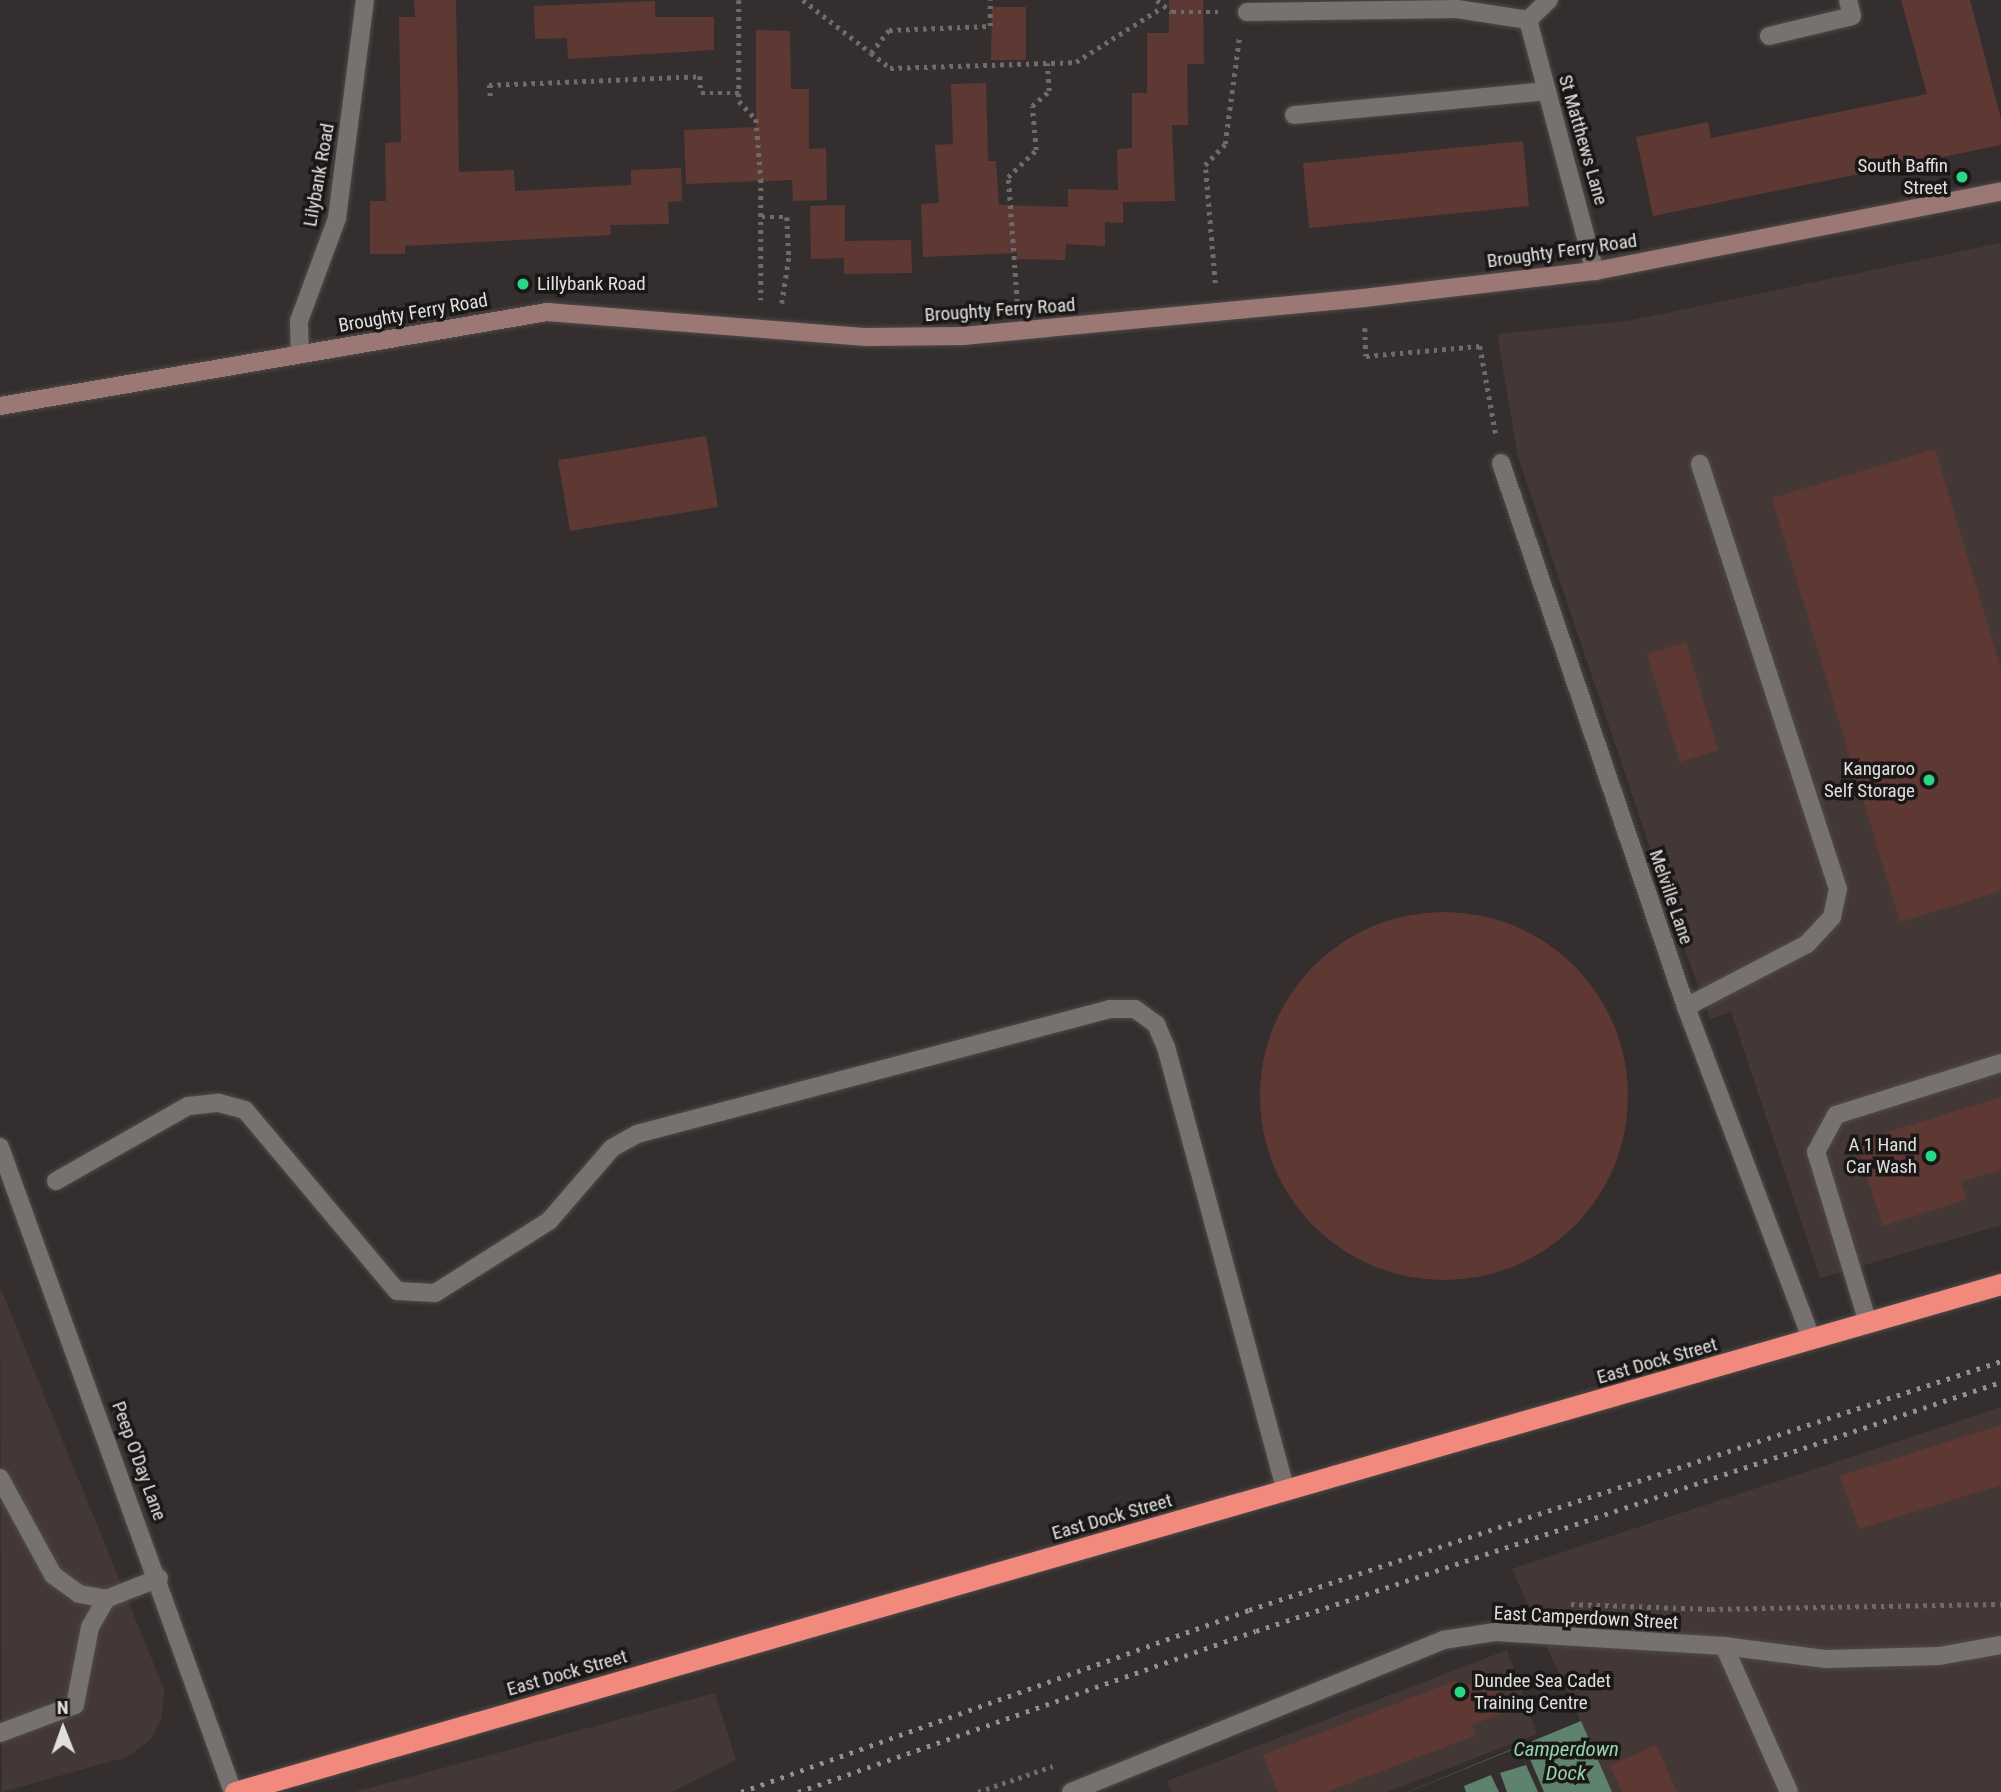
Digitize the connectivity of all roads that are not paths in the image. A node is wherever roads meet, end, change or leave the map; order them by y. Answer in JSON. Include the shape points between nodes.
{"nodes":[{"id":1,"x":365,"y":0,"type":"edge"},
{"id":2,"x":1549,"y":0,"type":"edge"},
{"id":3,"x":1848,"y":0,"type":"edge"},
{"id":4,"x":1362,"y":3,"type":"edge"},
{"id":5,"x":1247,"y":12,"type":"dead end"},
{"id":6,"x":1528,"y":20,"type":"junction"},
{"id":7,"x":1769,"y":36,"type":"dead end"},
{"id":8,"x":1547,"y":91,"type":"junction"},
{"id":9,"x":1294,"y":115,"type":"dead end"},
{"id":10,"x":2001,"y":191,"type":"edge"},
{"id":11,"x":1595,"y":271,"type":"junction"},
{"id":12,"x":300,"y":354,"type":"junction"},
{"id":13,"x":0,"y":406,"type":"edge"},
{"id":14,"x":1501,"y":463,"type":"road end"},
{"id":15,"x":1700,"y":464,"type":"dead end"},
{"id":16,"x":1686,"y":1007,"type":"junction"},
{"id":17,"x":2001,"y":1063,"type":"edge"},
{"id":18,"x":0,"y":1147,"type":"edge"},
{"id":19,"x":56,"y":1181,"type":"dead end"},
{"id":20,"x":2001,"y":1284,"type":"edge"},
{"id":21,"x":1868,"y":1323,"type":"junction"},
{"id":22,"x":1812,"y":1340,"type":"junction"},
{"id":23,"x":0,"y":1478,"type":"edge"},
{"id":24,"x":1286,"y":1491,"type":"junction"},
{"id":25,"x":159,"y":1578,"type":"junction"},
{"id":26,"x":106,"y":1599,"type":"junction"},
{"id":27,"x":2001,"y":1645,"type":"edge"},
{"id":28,"x":1724,"y":1646,"type":"junction"},
{"id":29,"x":0,"y":1733,"type":"edge"},
{"id":30,"x":234,"y":1792,"type":"edge"},
{"id":31,"x":1071,"y":1792,"type":"edge"},
{"id":32,"x":1789,"y":1792,"type":"edge"}],
"edges":[{"from":1,"to":12,"type":"street","name":"Lilybank Road","via":[[337,218],[299,321]]},
{"from":2,"to":6,"type":"street"},
{"from":3,"to":7,"type":"street","via":[[1852,16]]},
{"from":4,"to":5,"type":"street"},
{"from":4,"to":6,"type":"street","via":[[1457,9]]},
{"from":6,"to":8,"type":"street","name":"St Matthews Lane"},
{"from":8,"to":9,"type":"street"},
{"from":8,"to":11,"type":"street","name":"St Matthews Lane"},
{"from":10,"to":11,"type":"street","name":"Broughty Ferry Road"},
{"from":11,"to":12,"type":"street","name":"Broughty Ferry Road","via":[[1019,331],[866,337],[547,312]]},
{"from":12,"to":13,"type":"street","name":"Broughty Ferry Road"},
{"from":14,"to":16,"type":"street","name":"Melville Lane"},
{"from":15,"to":16,"type":"street","via":[[1838,889],[1832,917],[1807,944]]},
{"from":16,"to":22,"type":"street","name":"Melville Lane"},
{"from":17,"to":21,"type":"street","via":[[1836,1115],[1816,1152]]},
{"from":18,"to":25,"type":"street","name":"Peep O'Day Lane"},
{"from":19,"to":24,"type":"street","via":[[188,1106],[219,1103],[245,1110],[380,1274],[397,1291],[425,1295],[549,1220],[612,1147],[637,1134],[1109,1009],[1135,1009],[1156,1024],[1166,1047]]},
{"from":20,"to":21,"type":"highway","name":"East Dock Street"},
{"from":21,"to":22,"type":"highway","name":"East Dock Street"},
{"from":22,"to":24,"type":"highway","name":"East Dock Street"},
{"from":23,"to":26,"type":"street","via":[[53,1575],[79,1594]]},
{"from":24,"to":30,"type":"highway","name":"East Dock Street"},
{"from":25,"to":26,"type":"street"},
{"from":25,"to":30,"type":"street","name":"Peep O'Day Lane"},
{"from":26,"to":29,"type":"street","via":[[90,1627],[75,1705]]},
{"from":27,"to":28,"type":"street","name":"East Camperdown Street","via":[[1939,1656],[1826,1659]]},
{"from":28,"to":31,"type":"street","name":"East Camperdown Street","via":[[1495,1632],[1443,1640]]},
{"from":28,"to":32,"type":"street"}]}
